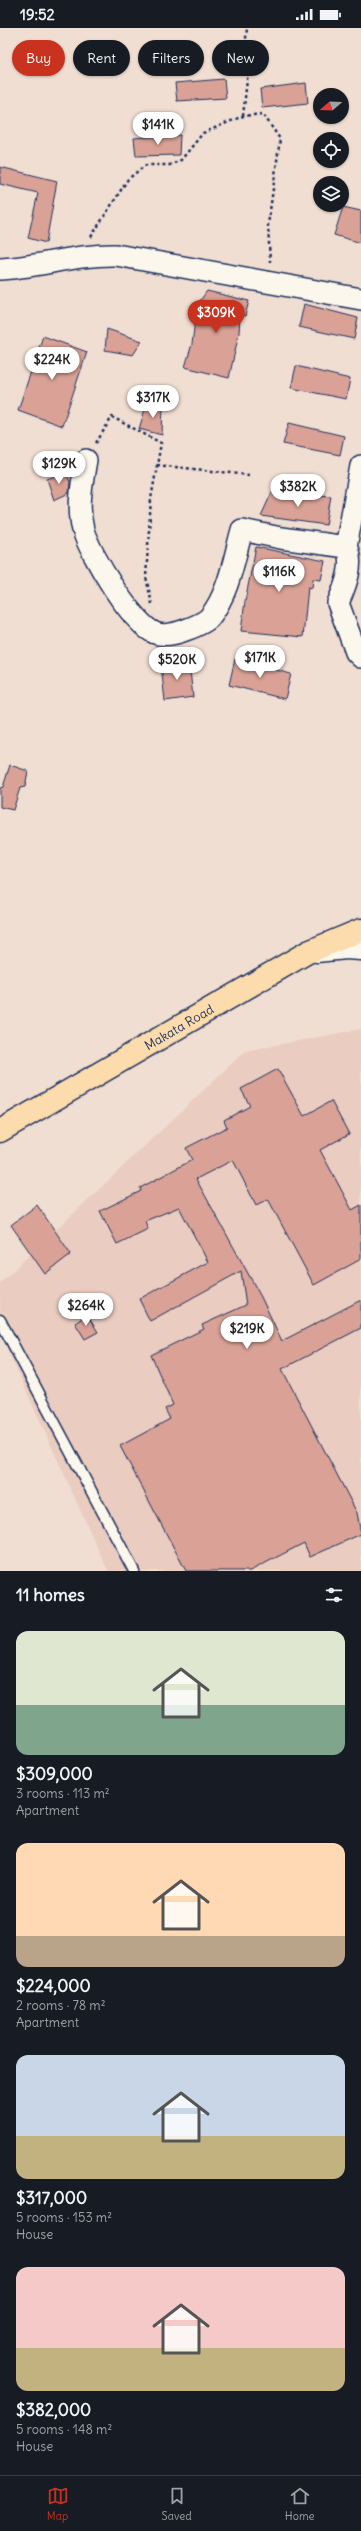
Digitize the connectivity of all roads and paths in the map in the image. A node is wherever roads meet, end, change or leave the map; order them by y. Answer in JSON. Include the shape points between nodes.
{"nodes":[{"id":1,"x":247,"y":28,"type":"edge"},
{"id":2,"x":243,"y":116,"type":"junction"},
{"id":3,"x":76,"y":259,"type":"junction"},
{"id":4,"x":0,"y":269,"type":"edge"},
{"id":5,"x":271,"y":282,"type":"junction"},
{"id":6,"x":361,"y":299,"type":"edge"},
{"id":7,"x":86,"y":460,"type":"joint"},
{"id":8,"x":157,"y":465,"type":"junction"},
{"id":9,"x":361,"y":466,"type":"edge"},
{"id":10,"x":249,"y":475,"type":"dead end"},
{"id":11,"x":346,"y":547,"type":"junction"},
{"id":12,"x":157,"y":634,"type":"junction"},
{"id":13,"x":361,"y":657,"type":"edge"},
{"id":14,"x":361,"y":930,"type":"edge"},
{"id":15,"x":361,"y":949,"type":"edge"},
{"id":16,"x":308,"y":952,"type":"junction"},
{"id":17,"x":0,"y":1131,"type":"edge"},
{"id":18,"x":0,"y":1320,"type":"edge"},
{"id":19,"x":134,"y":1571,"type":"edge"}],
"edges":[{"from":1,"to":2,"type":"path","via":[[245,48],[248,71]]},
{"from":2,"to":3,"type":"path","via":[[203,133],[181,160],[170,165],[146,165],[128,179]]},
{"from":2,"to":5,"type":"path","via":[[263,114],[280,139],[268,225]]},
{"from":3,"to":4,"type":"street"},
{"from":3,"to":5,"type":"street","via":[[116,255]]},
{"from":5,"to":6,"type":"street"},
{"from":7,"to":8,"type":"path","via":[[112,417],[161,443]]},
{"from":7,"to":12,"type":"street","via":[[80,495],[83,530],[110,583],[138,620]]},
{"from":8,"to":10,"type":"path"},
{"from":8,"to":12,"type":"path","via":[[151,499],[146,577]]},
{"from":9,"to":11,"type":"street"},
{"from":11,"to":12,"type":"street","via":[[242,530],[227,583],[208,618],[174,634]]},
{"from":11,"to":13,"type":"street","via":[[350,555],[346,587],[338,603],[356,652]]},
{"from":14,"to":16,"type":"main road","name":"Makata Road"},
{"from":15,"to":16,"type":"main road"},
{"from":16,"to":17,"type":"main road","name":"Makata Road"},
{"from":18,"to":19,"type":"lane"}]}
